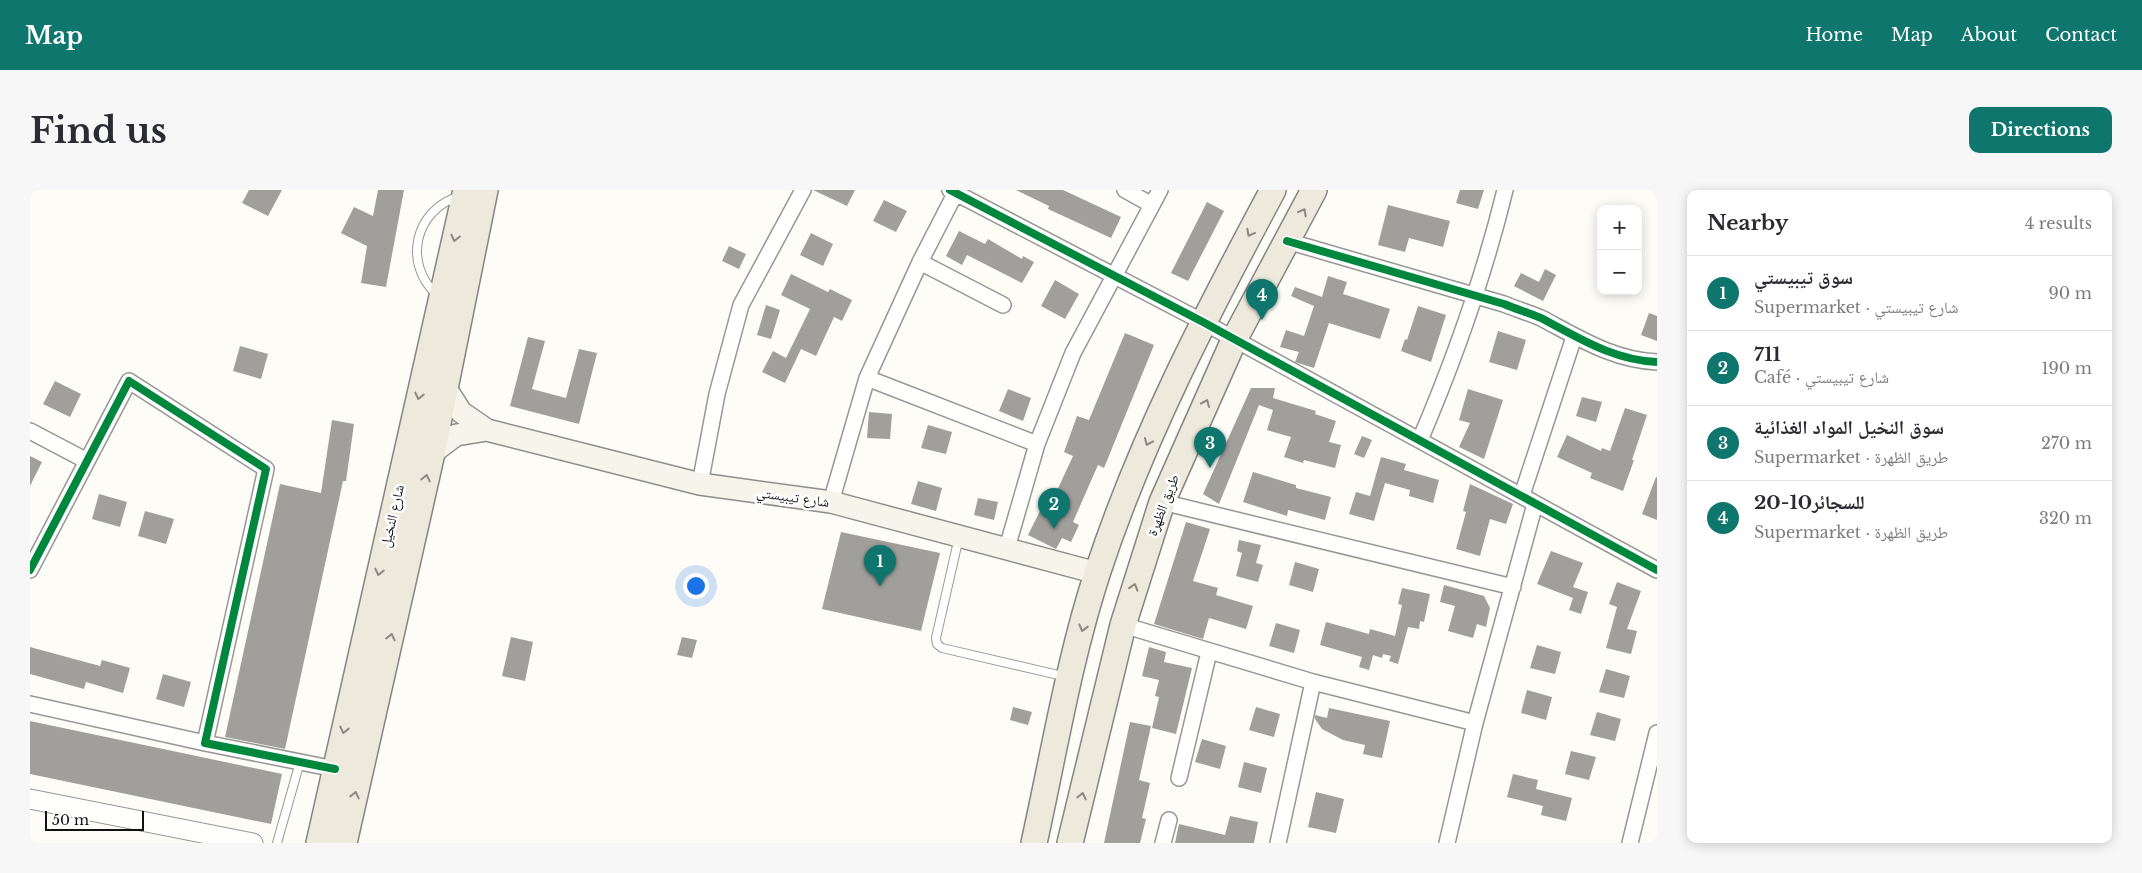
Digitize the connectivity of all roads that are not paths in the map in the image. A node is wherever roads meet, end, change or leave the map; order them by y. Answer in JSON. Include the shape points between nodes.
{"nodes":[{"id":1,"x":804,"y":190,"type":"edge"},
{"id":2,"x":1125,"y":190,"type":"edge"},
{"id":3,"x":1160,"y":190,"type":"edge"},
{"id":4,"x":1274,"y":190,"type":"edge"},
{"id":5,"x":1314,"y":190,"type":"edge"},
{"id":6,"x":1505,"y":190,"type":"edge"},
{"id":7,"x":955,"y":191,"type":"edge"},
{"id":8,"x":472,"y":192,"type":"edge"},
{"id":9,"x":1152,"y":205,"type":"junction"},
{"id":10,"x":1287,"y":241,"type":"junction"},
{"id":11,"x":920,"y":262,"type":"junction"},
{"id":12,"x":1113,"y":276,"type":"junction"},
{"id":13,"x":1476,"y":296,"type":"junction"},
{"id":14,"x":451,"y":300,"type":"junction"},
{"id":15,"x":1003,"y":305,"type":"dead end"},
{"id":16,"x":1203,"y":322,"type":"junction"},
{"id":17,"x":1574,"y":337,"type":"junction"},
{"id":18,"x":1234,"y":340,"type":"junction"},
{"id":19,"x":1657,"y":362,"type":"edge"},
{"id":20,"x":867,"y":378,"type":"junction"},
{"id":21,"x":445,"y":387,"type":"junction"},
{"id":22,"x":487,"y":430,"type":"junction"},
{"id":23,"x":30,"y":431,"type":"edge"},
{"id":24,"x":1420,"y":440,"type":"junction"},
{"id":25,"x":1037,"y":444,"type":"junction"},
{"id":26,"x":432,"y":453,"type":"junction"},
{"id":27,"x":87,"y":461,"type":"junction"},
{"id":28,"x":700,"y":484,"type":"junction"},
{"id":29,"x":1522,"y":495,"type":"junction"},
{"id":30,"x":831,"y":502,"type":"junction"},
{"id":31,"x":1162,"y":502,"type":"junction"},
{"id":32,"x":1535,"y":504,"type":"junction"},
{"id":33,"x":959,"y":535,"type":"junction"},
{"id":34,"x":1007,"y":548,"type":"junction"},
{"id":35,"x":30,"y":570,"type":"edge"},
{"id":36,"x":1657,"y":570,"type":"edge"},
{"id":37,"x":1097,"y":573,"type":"junction"},
{"id":38,"x":1513,"y":587,"type":"junction"},
{"id":39,"x":1123,"y":625,"type":"junction"},
{"id":40,"x":1209,"y":652,"type":"junction"},
{"id":41,"x":1070,"y":678,"type":"junction"},
{"id":42,"x":1313,"y":682,"type":"junction"},
{"id":43,"x":30,"y":704,"type":"edge"},
{"id":44,"x":1475,"y":722,"type":"junction"},
{"id":45,"x":1657,"y":733,"type":"edge"},
{"id":46,"x":205,"y":743,"type":"junction"},
{"id":47,"x":300,"y":762,"type":"junction"},
{"id":48,"x":336,"y":769,"type":"junction"},
{"id":49,"x":1180,"y":778,"type":"dead end"},
{"id":50,"x":30,"y":799,"type":"edge"},
{"id":51,"x":1169,"y":820,"type":"dead end"},
{"id":52,"x":253,"y":843,"type":"edge"},
{"id":53,"x":278,"y":843,"type":"edge"},
{"id":54,"x":319,"y":843,"type":"edge"},
{"id":55,"x":344,"y":843,"type":"edge"},
{"id":56,"x":1034,"y":843,"type":"edge"},
{"id":57,"x":1070,"y":843,"type":"edge"},
{"id":58,"x":1163,"y":843,"type":"edge"},
{"id":59,"x":1278,"y":843,"type":"edge"},
{"id":60,"x":1447,"y":843,"type":"edge"},
{"id":61,"x":1630,"y":843,"type":"edge"}],
"edges":[{"from":1,"to":28,"type":"street","via":[[741,305],[717,394]]},
{"from":2,"to":9,"type":"street"},
{"from":3,"to":9,"type":"street"},
{"from":4,"to":16,"type":"main road","one_way":true},
{"from":10,"to":5,"type":"main road","name":"طريق الظهرة","one_way":true},
{"from":6,"to":13,"type":"street"},
{"from":7,"to":11,"type":"street"},
{"from":7,"to":12,"type":"street"},
{"from":8,"to":14,"type":"main road","name":"شارع النخيل"},
{"from":8,"to":14,"type":"lane","via":[[440,205],[422,225],[418,238],[418,265],[430,288]]},
{"from":9,"to":12,"type":"street"},
{"from":10,"to":13,"type":"street"},
{"from":10,"to":18,"type":"main road","name":"طريق الظهرة"},
{"from":11,"to":15,"type":"street"},
{"from":11,"to":20,"type":"street"},
{"from":12,"to":16,"type":"street"},
{"from":12,"to":25,"type":"street","via":[[1073,353]]},
{"from":13,"to":17,"type":"street","via":[[1539,318]]},
{"from":13,"to":24,"type":"street"},
{"from":14,"to":21,"type":"main road","name":"شارع النخيل"},
{"from":14,"to":48,"type":"main road","name":"شارع النخيل","one_way":true},
{"from":16,"to":18,"type":"street"},
{"from":16,"to":37,"type":"main road","one_way":true,"via":[[1133,476]]},
{"from":17,"to":19,"type":"street","via":[[1603,350],[1640,361]]},
{"from":17,"to":29,"type":"street"},
{"from":18,"to":24,"type":"street"},
{"from":31,"to":18,"type":"main road","name":"طريق الظهرة","one_way":true},
{"from":20,"to":25,"type":"street"},
{"from":20,"to":30,"type":"street"},
{"from":21,"to":22,"type":"main road","via":[[461,412]]},
{"from":21,"to":26,"type":"main road","name":"شارع النخيل"},
{"from":22,"to":26,"type":"main road","via":[[456,435]]},
{"from":22,"to":28,"type":"main road","name":"شارع تيبيستي"},
{"from":23,"to":27,"type":"street"},
{"from":24,"to":29,"type":"street"},
{"from":25,"to":34,"type":"street"},
{"from":55,"to":26,"type":"main road","name":"شارع النخيل","one_way":true},
{"from":27,"to":35,"type":"street"},
{"from":27,"to":46,"type":"street","via":[[129,381],[266,469]]},
{"from":28,"to":30,"type":"main road","name":"شارع تيبيستي"},
{"from":29,"to":32,"type":"street"},
{"from":30,"to":33,"type":"main road","name":"شارع تيبيستي"},
{"from":31,"to":38,"type":"street"},
{"from":39,"to":31,"type":"main road","name":"طريق الظهرة","one_way":true},
{"from":32,"to":36,"type":"street"},
{"from":32,"to":38,"type":"street"},
{"from":33,"to":34,"type":"main road","name":"شارع تيبيستي"},
{"from":33,"to":41,"type":"lane","via":[[936,638],[938,644],[942,648]]},
{"from":34,"to":37,"type":"main road","name":"شارع تيبيستي"},
{"from":37,"to":41,"type":"main road","one_way":true},
{"from":38,"to":44,"type":"street"},
{"from":39,"to":40,"type":"street"},
{"from":57,"to":39,"type":"main road","name":"طريق الظهرة","one_way":true},
{"from":40,"to":42,"type":"street"},
{"from":40,"to":49,"type":"street"},
{"from":41,"to":56,"type":"main road"},
{"from":42,"to":44,"type":"street"},
{"from":42,"to":59,"type":"street"},
{"from":43,"to":46,"type":"street"},
{"from":44,"to":60,"type":"street"},
{"from":45,"to":61,"type":"street"},
{"from":46,"to":47,"type":"street"},
{"from":47,"to":48,"type":"street"},
{"from":47,"to":53,"type":"lane"},
{"from":48,"to":54,"type":"main road","name":"شارع النخيل"},
{"from":50,"to":52,"type":"street"},
{"from":51,"to":58,"type":"street"}]}
